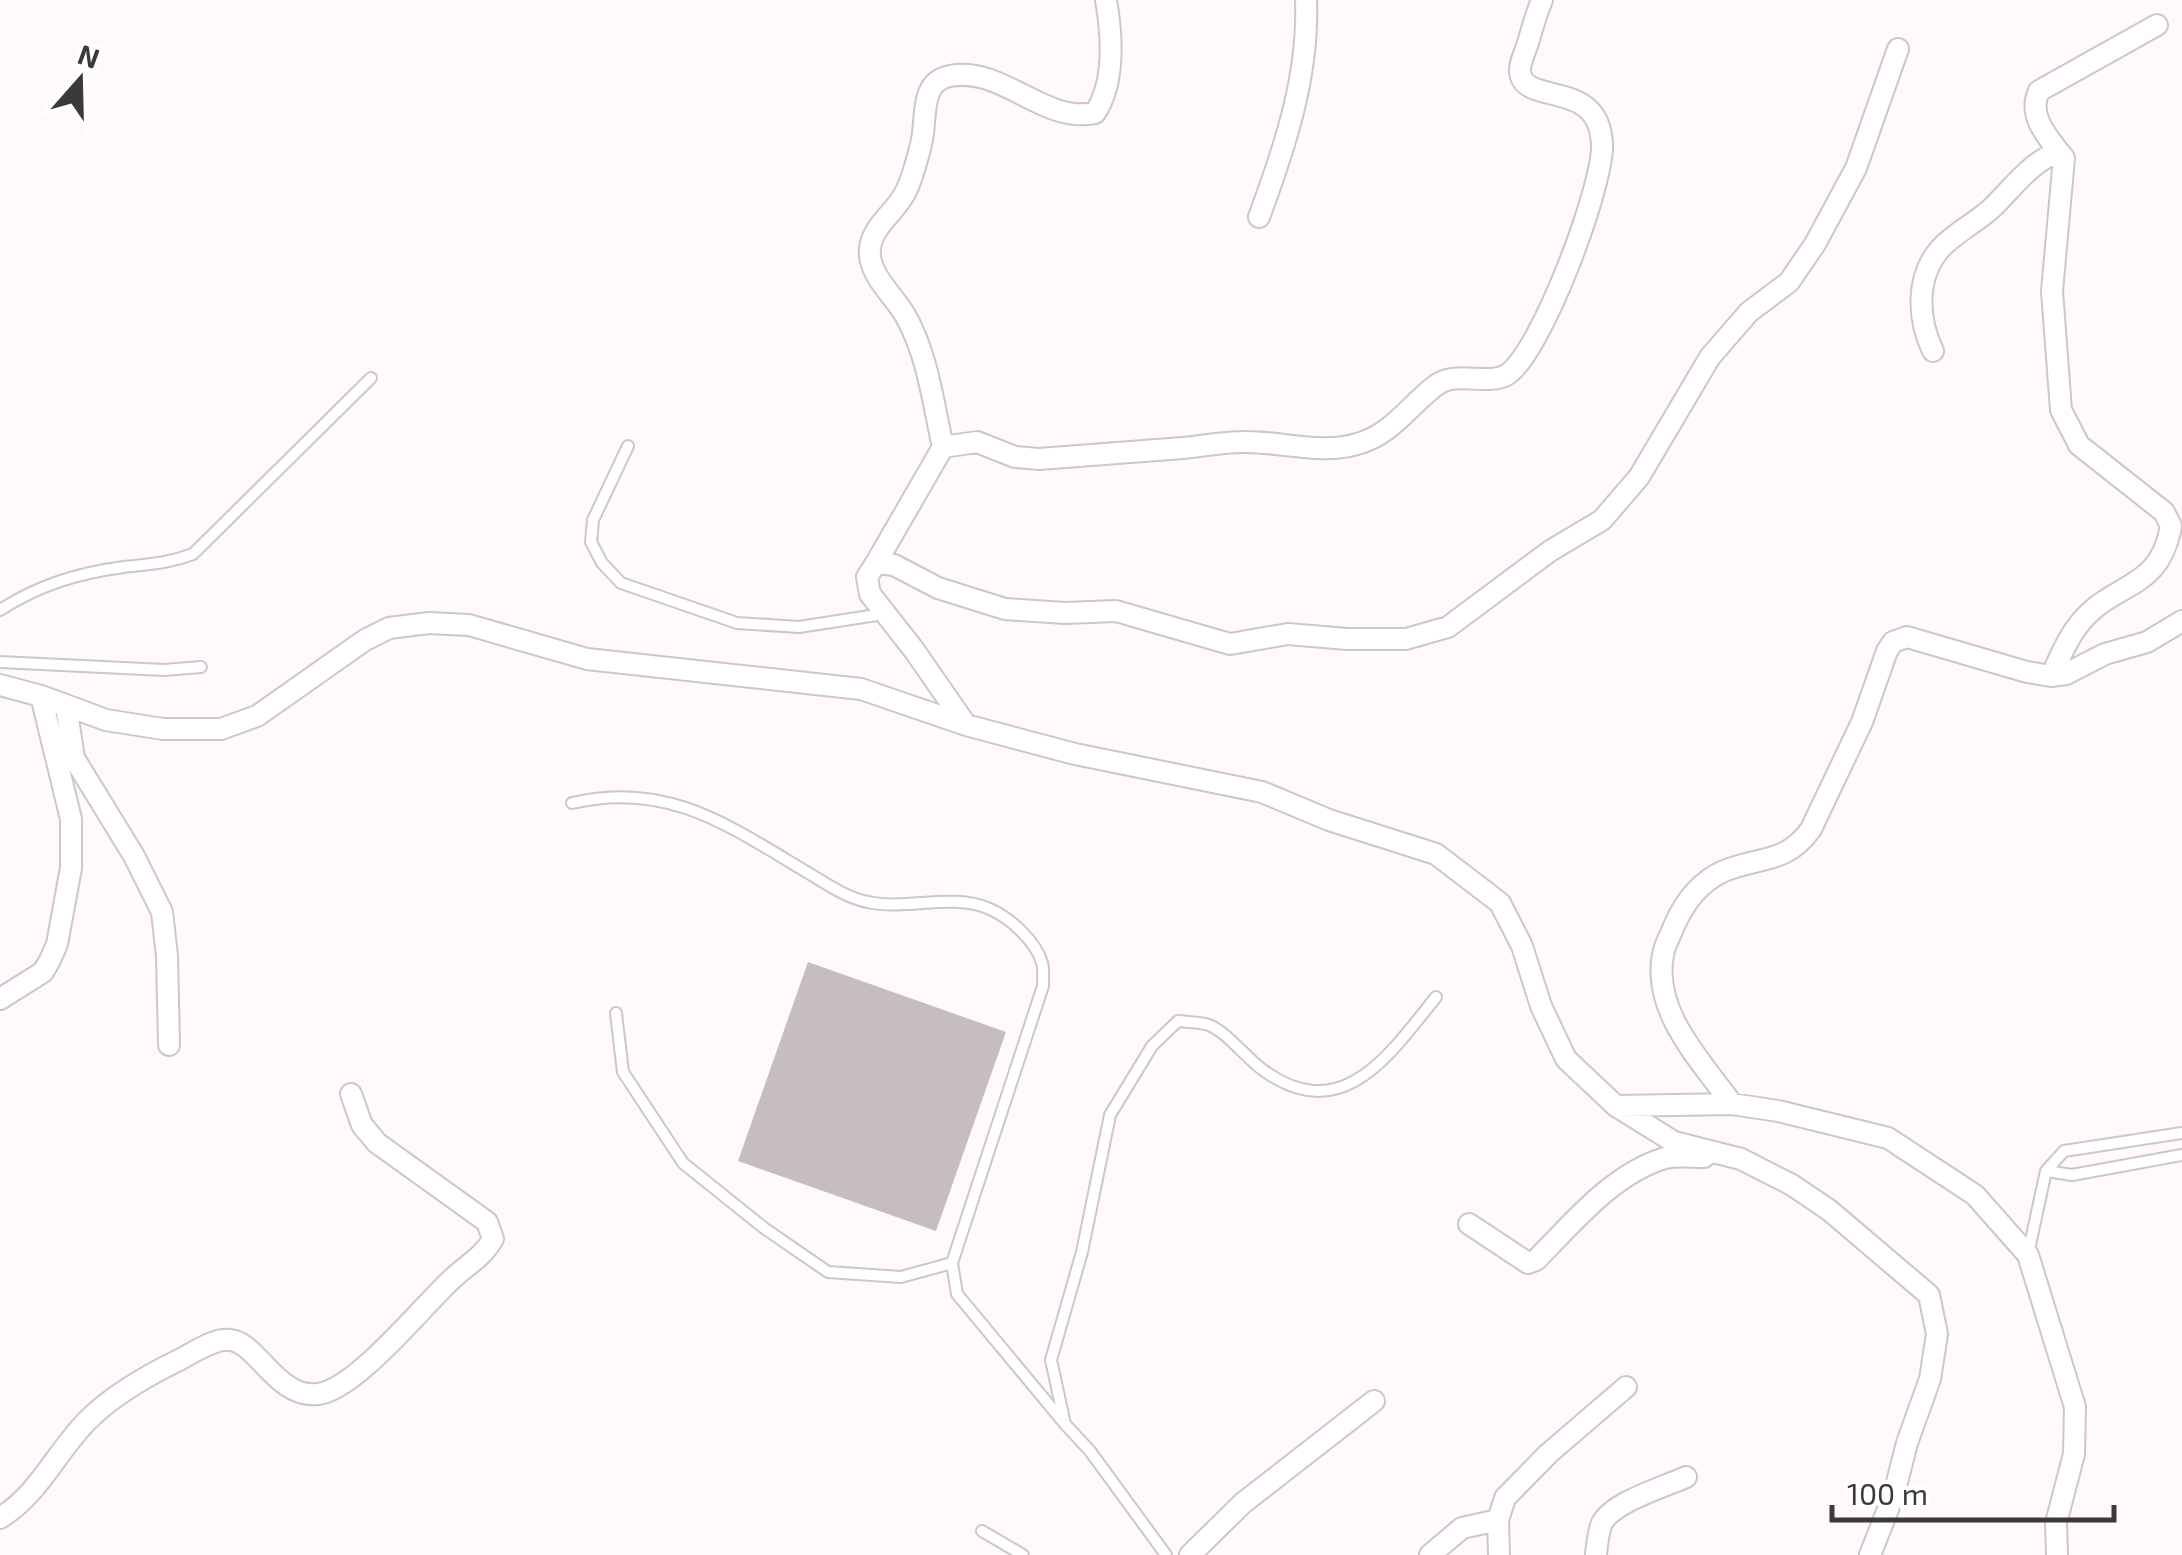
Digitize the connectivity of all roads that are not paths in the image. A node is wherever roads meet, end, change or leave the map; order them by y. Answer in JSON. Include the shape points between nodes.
{"nodes":[{"id":1,"x":1106,"y":0,"type":"edge"},
{"id":2,"x":1306,"y":0,"type":"edge"},
{"id":3,"x":1542,"y":0,"type":"edge"},
{"id":4,"x":2157,"y":25,"type":"dead end"},
{"id":5,"x":1898,"y":48,"type":"dead end"},
{"id":6,"x":2059,"y":152,"type":"junction"},
{"id":7,"x":1259,"y":217,"type":"dead end"},
{"id":8,"x":1933,"y":352,"type":"dead end"},
{"id":9,"x":371,"y":378,"type":"dead end"},
{"id":10,"x":628,"y":446,"type":"dead end"},
{"id":11,"x":942,"y":447,"type":"junction"},
{"id":12,"x":876,"y":564,"type":"junction"},
{"id":13,"x":0,"y":610,"type":"edge"},
{"id":14,"x":884,"y":613,"type":"junction"},
{"id":15,"x":2182,"y":622,"type":"edge"},
{"id":16,"x":0,"y":662,"type":"edge"},
{"id":17,"x":202,"y":667,"type":"dead end"},
{"id":18,"x":2051,"y":676,"type":"junction"},
{"id":19,"x":0,"y":685,"type":"edge"},
{"id":20,"x":41,"y":696,"type":"junction"},
{"id":21,"x":66,"y":706,"type":"junction"},
{"id":22,"x":966,"y":725,"type":"junction"},
{"id":23,"x":572,"y":803,"type":"dead end"},
{"id":24,"x":1436,"y":997,"type":"dead end"},
{"id":25,"x":0,"y":999,"type":"edge"},
{"id":26,"x":616,"y":1013,"type":"dead end"},
{"id":27,"x":169,"y":1044,"type":"dead end"},
{"id":28,"x":351,"y":1094,"type":"dead end"},
{"id":29,"x":1732,"y":1104,"type":"junction"},
{"id":30,"x":1616,"y":1106,"type":"junction"},
{"id":31,"x":2182,"y":1133,"type":"edge"},
{"id":32,"x":2182,"y":1155,"type":"edge"},
{"id":33,"x":1741,"y":1159,"type":"junction"},
{"id":34,"x":2046,"y":1170,"type":"junction"},
{"id":35,"x":1470,"y":1224,"type":"dead end"},
{"id":36,"x":2028,"y":1255,"type":"junction"},
{"id":37,"x":952,"y":1263,"type":"junction"},
{"id":38,"x":1626,"y":1387,"type":"dead end"},
{"id":39,"x":1374,"y":1401,"type":"dead end"},
{"id":40,"x":1065,"y":1424,"type":"junction"},
{"id":41,"x":1686,"y":1477,"type":"dead end"},
{"id":42,"x":0,"y":1518,"type":"edge"},
{"id":43,"x":1498,"y":1520,"type":"junction"},
{"id":44,"x":982,"y":1531,"type":"dead end"},
{"id":45,"x":1024,"y":1555,"type":"edge"},
{"id":46,"x":1166,"y":1555,"type":"edge"},
{"id":47,"x":1190,"y":1555,"type":"edge"},
{"id":48,"x":1430,"y":1555,"type":"edge"},
{"id":49,"x":1499,"y":1555,"type":"edge"},
{"id":50,"x":1596,"y":1555,"type":"edge"},
{"id":51,"x":1870,"y":1555,"type":"edge"},
{"id":52,"x":2058,"y":1555,"type":"edge"}],
"edges":[{"from":1,"to":11,"type":"street","via":[[1107,87],[1095,113],[1063,114],[980,77],[950,76],[936,83],[905,195],[869,250],[922,352]]},
{"from":2,"to":7,"type":"street","via":[[1289,134]]},
{"from":3,"to":11,"type":"street","via":[[1519,70],[1524,84],[1585,106],[1599,130],[1600,159],[1574,256],[1530,345],[1503,377],[1437,384],[1394,425],[1354,446],[1244,442],[1039,459],[977,442]]},
{"from":4,"to":6,"type":"street","via":[[2039,91],[2034,100],[2040,127]]},
{"from":5,"to":12,"type":"street","via":[[1856,168],[1815,244],[1788,282],[1749,312],[1710,357],[1639,476],[1602,520],[1448,627],[1406,639],[1288,634],[1230,644],[1116,611],[1004,609],[938,588],[894,565]]},
{"from":6,"to":8,"type":"street","via":[[2040,160],[1931,264],[1921,316]]},
{"from":6,"to":18,"type":"street","via":[[2064,158],[2052,291],[2061,410],[2079,445],[2164,512],[2171,526],[2160,561],[2077,626]]},
{"from":9,"to":13,"type":"lane","via":[[193,554],[72,575]]},
{"from":10,"to":14,"type":"lane","via":[[593,520],[592,542],[621,583],[737,622],[799,628]]},
{"from":11,"to":12,"type":"street"},
{"from":12,"to":14,"type":"street","via":[[867,577]]},
{"from":14,"to":22,"type":"street"},
{"from":15,"to":18,"type":"street","via":[[2147,642]]},
{"from":16,"to":17,"type":"lane"},
{"from":18,"to":29,"type":"street","via":[[1926,641],[1894,642],[1800,844],[1719,874],[1684,901],[1662,955],[1665,998],[1684,1038]]},
{"from":19,"to":20,"type":"street"},
{"from":20,"to":21,"type":"street"},
{"from":20,"to":25,"type":"street","via":[[70,820],[72,868],[50,960]]},
{"from":21,"to":22,"type":"street","via":[[163,729],[221,729],[257,716],[365,640],[389,628],[429,623],[470,626],[587,659],[861,690]]},
{"from":21,"to":27,"type":"street","via":[[74,758],[162,912]]},
{"from":22,"to":30,"type":"street","via":[[1262,792],[1436,854],[1500,903],[1566,1058]]},
{"from":23,"to":37,"type":"lane","via":[[624,796],[667,800],[865,902],[950,901],[990,909],[1025,934],[1042,962],[1043,986]]},
{"from":24,"to":40,"type":"lane","via":[[1383,1062],[1338,1090],[1292,1086],[1210,1026],[1178,1021],[1152,1046],[1110,1115],[1051,1360]]},
{"from":26,"to":37,"type":"lane","via":[[623,1072],[683,1163],[764,1228],[828,1272],[901,1277]]},
{"from":28,"to":42,"type":"street","via":[[362,1126],[377,1142],[487,1222],[494,1239],[486,1252],[335,1389],[300,1391],[234,1340],[177,1360],[86,1422],[40,1484]]},
{"from":29,"to":30,"type":"street"},
{"from":29,"to":36,"type":"street","via":[[1888,1138],[1976,1196]]},
{"from":30,"to":33,"type":"street","via":[[1674,1142]]},
{"from":31,"to":34,"type":"lane","via":[[2064,1151]]},
{"from":32,"to":34,"type":"lane","via":[[2072,1175]]},
{"from":33,"to":35,"type":"street","via":[[1666,1158],[1607,1191],[1528,1263]]},
{"from":33,"to":51,"type":"street","via":[[1829,1210],[1930,1295],[1937,1334],[1930,1379]]},
{"from":34,"to":36,"type":"lane"},
{"from":36,"to":52,"type":"street","via":[[2074,1406],[2074,1454],[2056,1522]]},
{"from":37,"to":40,"type":"lane","via":[[957,1294]]},
{"from":38,"to":43,"type":"street","via":[[1505,1498]]},
{"from":39,"to":47,"type":"street","via":[[1243,1503]]},
{"from":40,"to":46,"type":"lane"},
{"from":41,"to":50,"type":"street","via":[[1613,1512],[1602,1524]]},
{"from":43,"to":48,"type":"street","via":[[1462,1528]]},
{"from":43,"to":49,"type":"street"},
{"from":44,"to":45,"type":"lane"}]}
